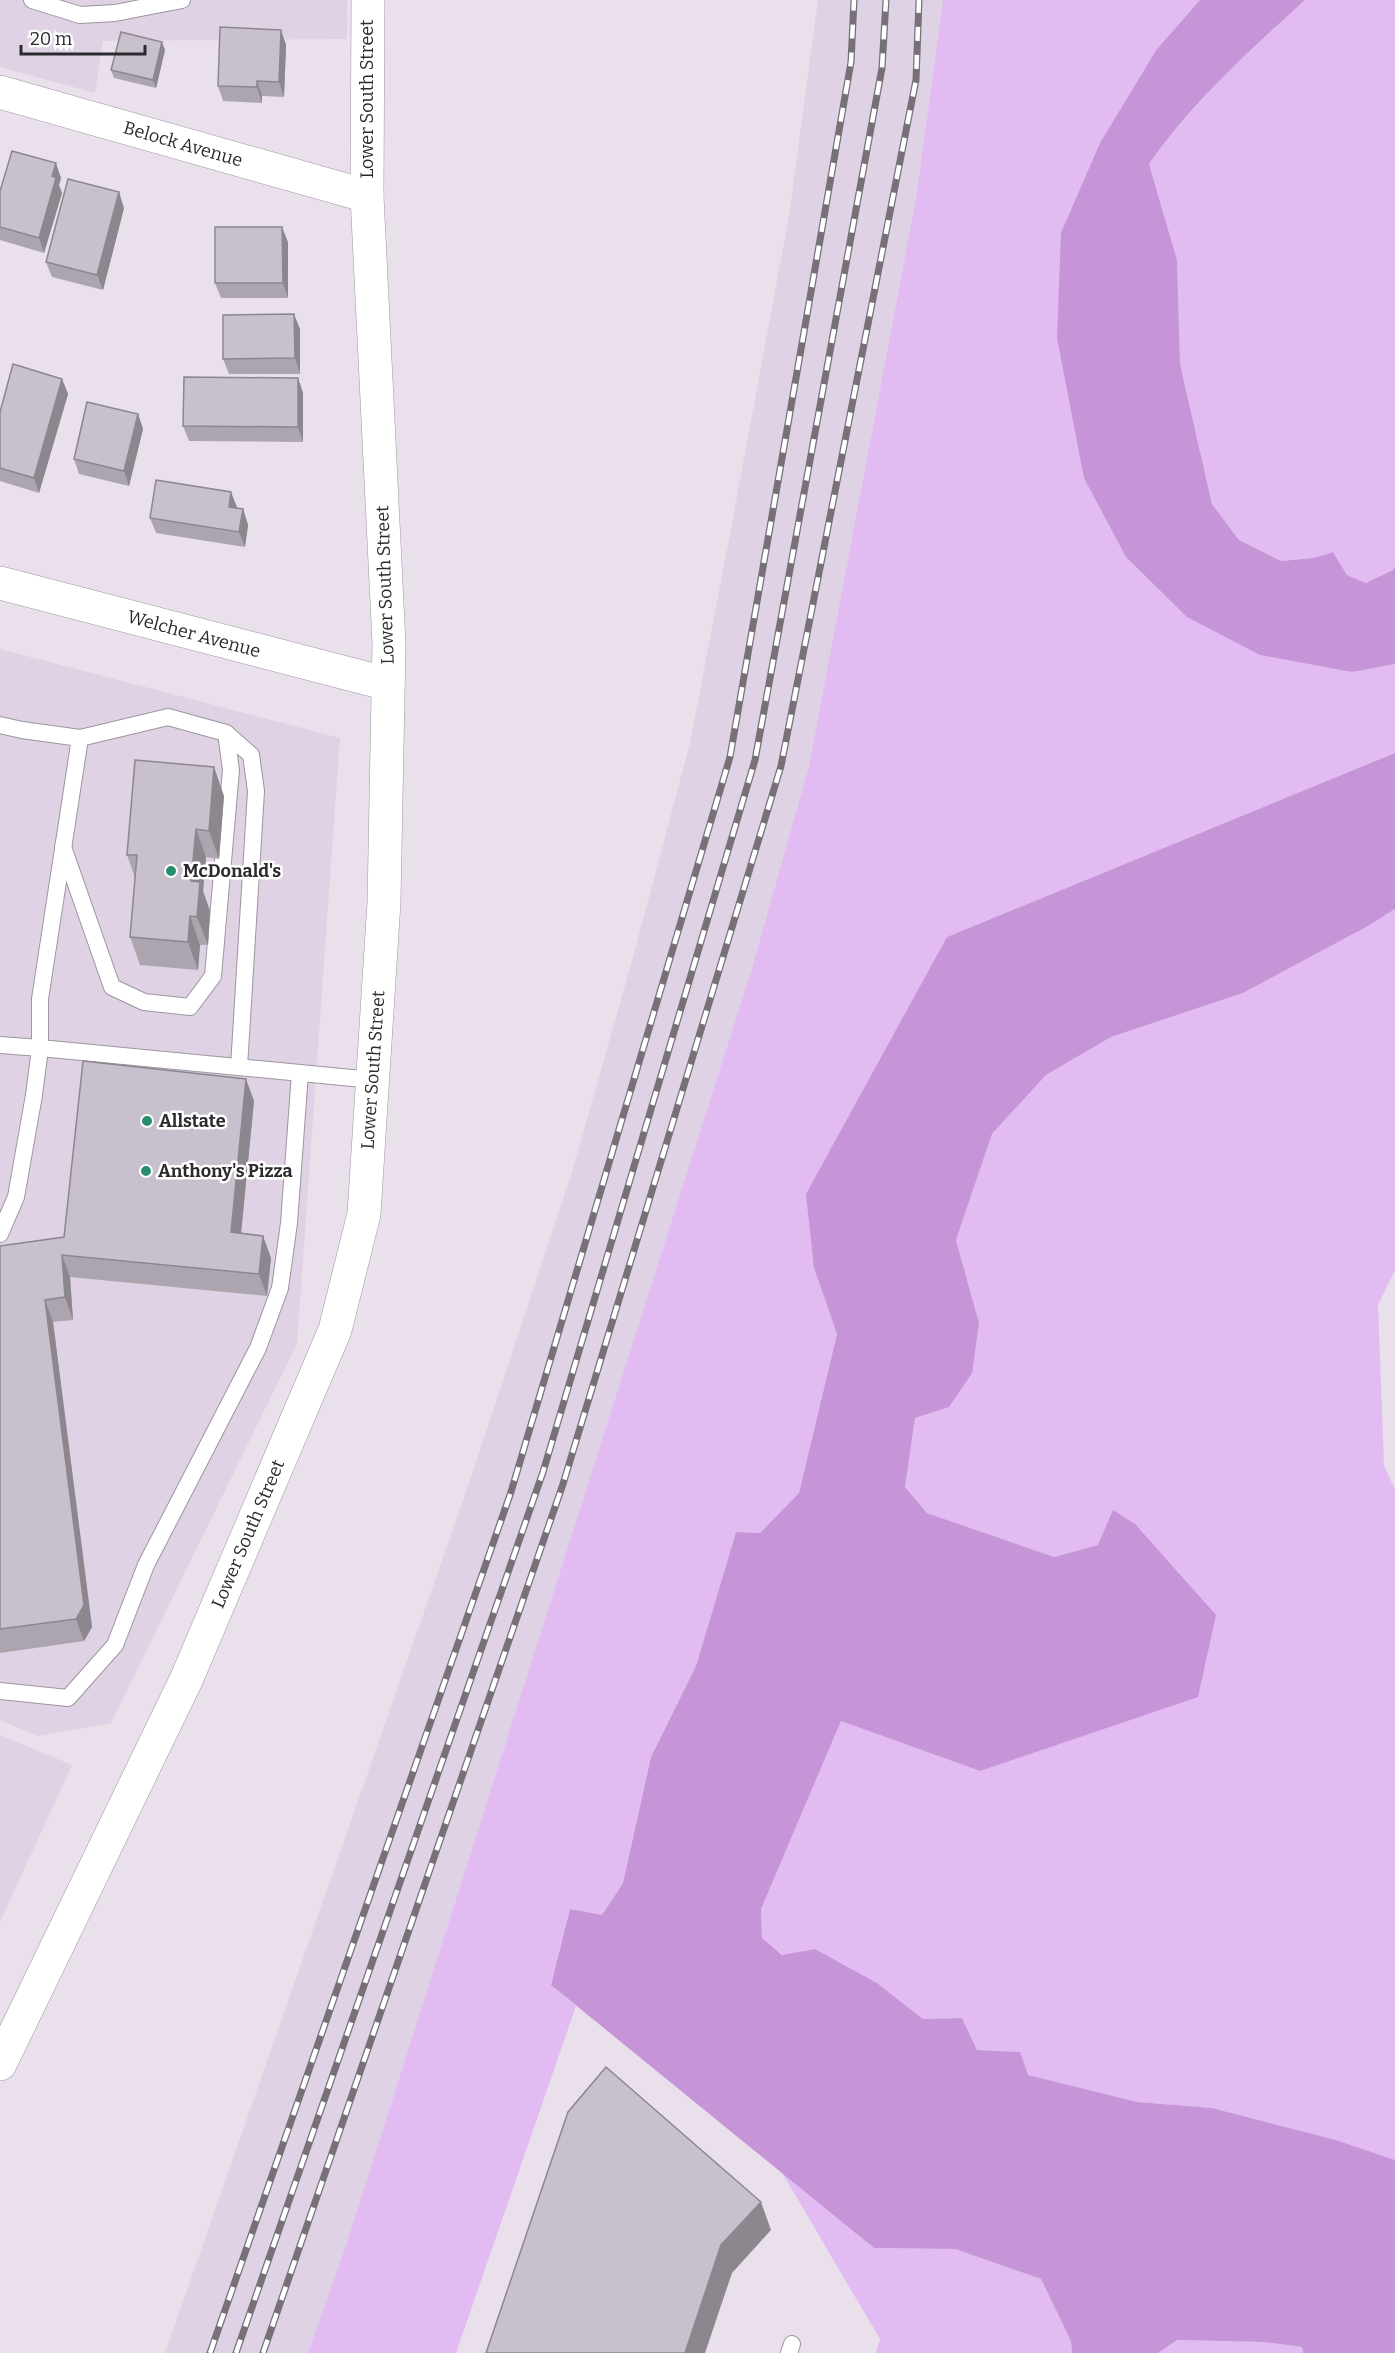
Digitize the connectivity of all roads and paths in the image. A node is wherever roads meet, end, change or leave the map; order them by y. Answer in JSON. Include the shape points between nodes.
{"nodes":[{"id":1,"x":32,"y":0,"type":"edge"},
{"id":2,"x":182,"y":0,"type":"edge"},
{"id":3,"x":368,"y":0,"type":"edge"},
{"id":4,"x":0,"y":92,"type":"edge"},
{"id":5,"x":367,"y":195,"type":"junction"},
{"id":6,"x":0,"y":583,"type":"edge"},
{"id":7,"x":388,"y":684,"type":"junction"},
{"id":8,"x":0,"y":725,"type":"edge"},
{"id":9,"x":226,"y":733,"type":"junction"},
{"id":10,"x":80,"y":738,"type":"junction"},
{"id":11,"x":63,"y":847,"type":"junction"},
{"id":12,"x":0,"y":1045,"type":"edge"},
{"id":13,"x":40,"y":1048,"type":"junction"},
{"id":14,"x":239,"y":1067,"type":"junction"},
{"id":15,"x":300,"y":1073,"type":"junction"},
{"id":16,"x":373,"y":1080,"type":"junction"},
{"id":17,"x":0,"y":1234,"type":"edge"},
{"id":18,"x":0,"y":1691,"type":"edge"},
{"id":19,"x":0,"y":2064,"type":"edge"}],
"edges":[{"from":1,"to":2,"type":"lane","via":[[80,15],[115,13]]},
{"from":3,"to":5,"type":"street","name":"Lower South Street"},
{"from":4,"to":5,"type":"street","name":"Belock Avenue"},
{"from":5,"to":7,"type":"street","name":"Lower South Street"},
{"from":6,"to":7,"type":"street","name":"Welcher Avenue"},
{"from":7,"to":16,"type":"street","name":"Lower South Street","via":[[384,902]]},
{"from":8,"to":10,"type":"lane"},
{"from":9,"to":10,"type":"lane","via":[[168,717]]},
{"from":9,"to":11,"type":"lane","via":[[231,770],[213,976],[190,1007],[144,1002],[112,987]]},
{"from":9,"to":14,"type":"lane","via":[[251,755],[256,791]]},
{"from":10,"to":11,"type":"lane"},
{"from":11,"to":13,"type":"lane","via":[[40,999]]},
{"from":12,"to":13,"type":"lane"},
{"from":13,"to":14,"type":"lane"},
{"from":13,"to":17,"type":"lane","via":[[16,1197]]},
{"from":14,"to":15,"type":"lane"},
{"from":15,"to":16,"type":"lane"},
{"from":15,"to":18,"type":"lane","via":[[280,1288],[258,1348],[146,1565],[115,1645],[68,1698]]},
{"from":16,"to":19,"type":"street","name":"Lower South Street","via":[[364,1214],[335,1329],[186,1680]]}]}
